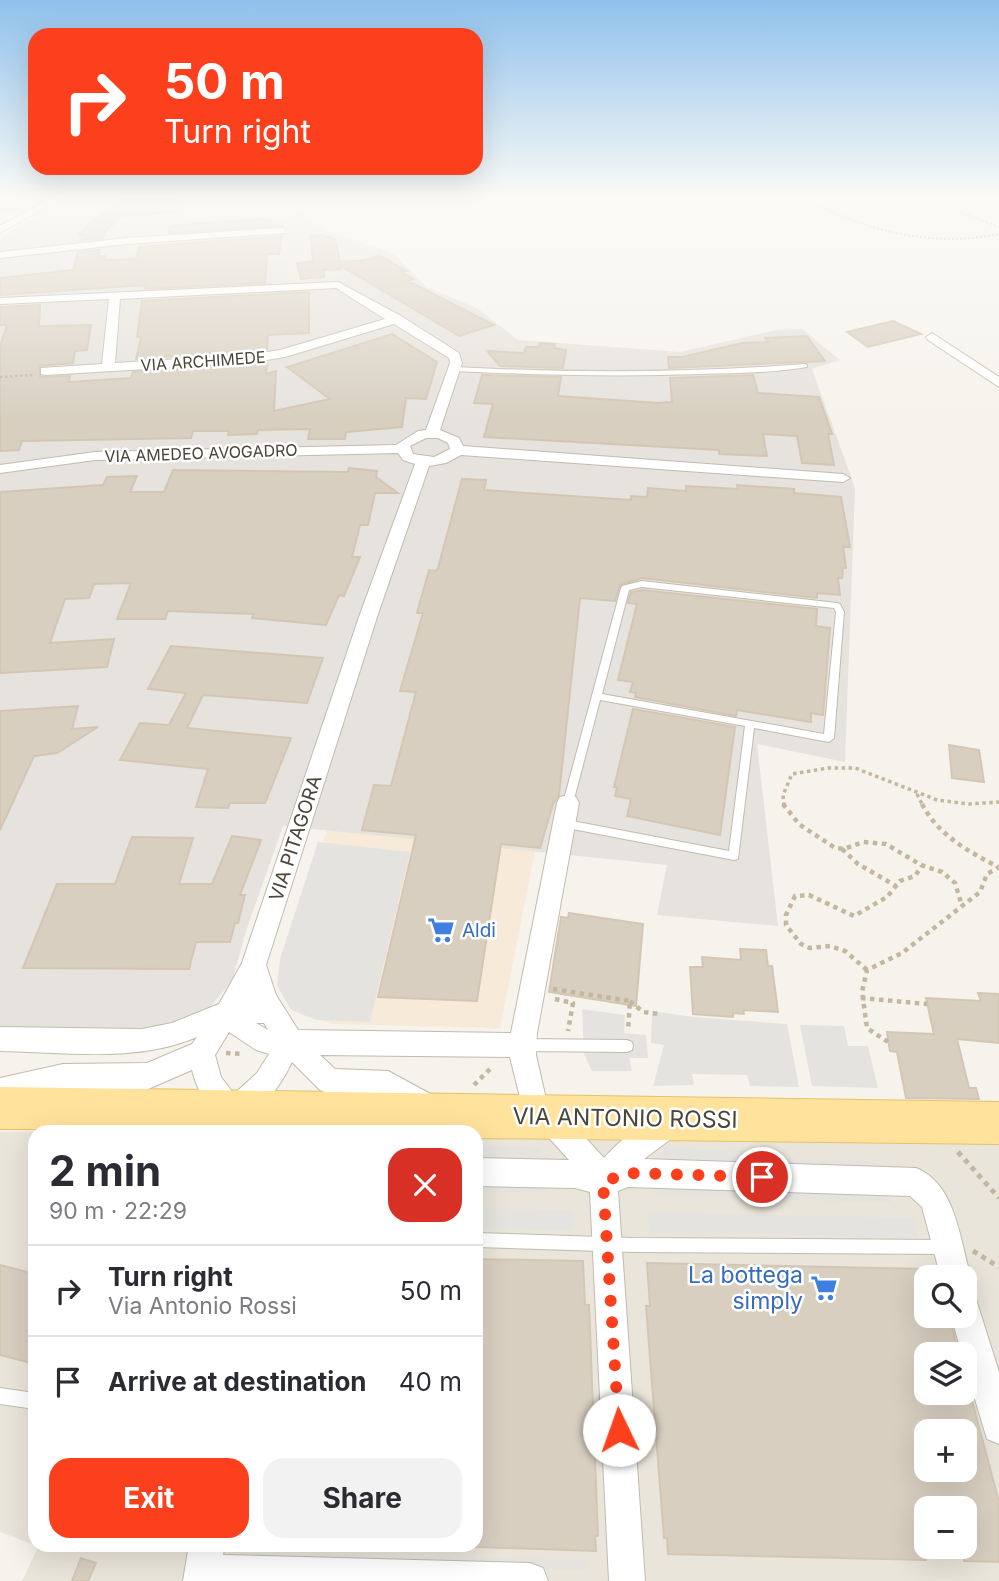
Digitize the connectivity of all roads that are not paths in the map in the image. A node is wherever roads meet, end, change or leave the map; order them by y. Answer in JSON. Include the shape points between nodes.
{"nodes":[{"id":1,"x":116,"y":294,"type":"junction"},
{"id":2,"x":0,"y":301,"type":"edge"},
{"id":3,"x":397,"y":319,"type":"junction"},
{"id":4,"x":932,"y":337,"type":"dead end"},
{"id":5,"x":804,"y":366,"type":"dead end"},
{"id":6,"x":108,"y":368,"type":"junction"},
{"id":7,"x":454,"y":369,"type":"junction"},
{"id":8,"x":40,"y":373,"type":"road end"},
{"id":9,"x":999,"y":383,"type":"edge"},
{"id":10,"x":432,"y":433,"type":"junction"},
{"id":11,"x":402,"y":449,"type":"junction"},
{"id":12,"x":457,"y":450,"type":"junction"},
{"id":13,"x":423,"y":462,"type":"junction"},
{"id":14,"x":0,"y":469,"type":"edge"},
{"id":15,"x":843,"y":478,"type":"dead end"},
{"id":16,"x":596,"y":696,"type":"junction"},
{"id":17,"x":750,"y":724,"type":"junction"},
{"id":18,"x":565,"y":813,"type":"junction"},
{"id":19,"x":254,"y":965,"type":"junction"},
{"id":20,"x":228,"y":1012,"type":"junction"},
{"id":21,"x":271,"y":1012,"type":"junction"},
{"id":22,"x":0,"y":1039,"type":"edge"},
{"id":23,"x":277,"y":1041,"type":"junction"},
{"id":24,"x":523,"y":1045,"type":"junction"},
{"id":25,"x":627,"y":1046,"type":"road end"},
{"id":26,"x":201,"y":1053,"type":"junction"},
{"id":27,"x":0,"y":1091,"type":"edge"},
{"id":28,"x":0,"y":1108,"type":"edge"},
{"id":29,"x":230,"y":1112,"type":"junction"},
{"id":30,"x":444,"y":1116,"type":"junction"},
{"id":31,"x":542,"y":1117,"type":"junction"},
{"id":32,"x":617,"y":1119,"type":"junction"},
{"id":33,"x":672,"y":1120,"type":"junction"},
{"id":34,"x":999,"y":1123,"type":"edge"},
{"id":35,"x":595,"y":1170,"type":"junction"},
{"id":36,"x":483,"y":1172,"type":"edge"},
{"id":37,"x":483,"y":1240,"type":"edge"},
{"id":38,"x":609,"y":1244,"type":"junction"},
{"id":39,"x":947,"y":1248,"type":"junction"},
{"id":40,"x":952,"y":1265,"type":"edge"},
{"id":41,"x":970,"y":1328,"type":"edge"},
{"id":42,"x":0,"y":1396,"type":"edge"},
{"id":43,"x":28,"y":1400,"type":"edge"},
{"id":44,"x":999,"y":1427,"type":"edge"},
{"id":45,"x":204,"y":1567,"type":"edge"},
{"id":46,"x":530,"y":1581,"type":"edge"},
{"id":47,"x":626,"y":1581,"type":"edge"}],
"edges":[{"from":1,"to":2,"type":"street"},
{"from":1,"to":3,"type":"street","via":[[338,285]]},
{"from":1,"to":6,"type":"street"},
{"from":3,"to":6,"type":"street","name":"VIA ARCHIMEDE","via":[[281,354]]},
{"from":3,"to":7,"type":"street","via":[[455,356]]},
{"from":4,"to":9,"type":"street"},
{"from":5,"to":7,"type":"lane","via":[[716,373],[559,375]]},
{"from":6,"to":8,"type":"street","name":"VIA ARCHIMEDE"},
{"from":7,"to":10,"type":"street"},
{"from":10,"to":11,"type":"street","via":[[408,440]]},
{"from":10,"to":12,"type":"street","via":[[454,441]]},
{"from":11,"to":13,"type":"street","via":[[408,457]]},
{"from":11,"to":14,"type":"street","name":"VIA AMEDEO AVOGADRO","via":[[95,456]]},
{"from":12,"to":13,"type":"street","via":[[440,460]]},
{"from":12,"to":15,"type":"street"},
{"from":13,"to":19,"type":"street","name":"VIA PITAGORA"},
{"from":16,"to":17,"type":"lane"},
{"from":16,"to":17,"type":"lane","via":[[625,588],[635,585],[838,606],[829,738]]},
{"from":16,"to":18,"type":"lane"},
{"from":17,"to":18,"type":"lane","via":[[734,856]]},
{"from":18,"to":24,"type":"street"},
{"from":19,"to":20,"type":"street","name":"VIA PITAGORA"},
{"from":19,"to":21,"type":"street"},
{"from":20,"to":21,"type":"street"},
{"from":20,"to":22,"type":"street","via":[[173,1035],[142,1041]]},
{"from":20,"to":23,"type":"street","via":[[242,1029]]},
{"from":20,"to":26,"type":"street","name":"VIA PITAGORA"},
{"from":21,"to":23,"type":"street"},
{"from":23,"to":24,"type":"street"},
{"from":23,"to":29,"type":"street","via":[[272,1074],[256,1097]]},
{"from":23,"to":30,"type":"street","via":[[329,1082],[388,1084]]},
{"from":24,"to":25,"type":"lane"},
{"from":24,"to":31,"type":"street","via":[[528,1088]]},
{"from":26,"to":27,"type":"street","via":[[148,1076],[63,1077]]},
{"from":26,"to":29,"type":"street","via":[[209,1083]]},
{"from":28,"to":29,"type":"main road","name":"VIA ANTONIO ROSSI"},
{"from":29,"to":30,"type":"main road","name":"VIA ANTONIO ROSSI"},
{"from":30,"to":31,"type":"main road","name":"VIA ANTONIO ROSSI"},
{"from":31,"to":32,"type":"main road","name":"VIA ANTONIO ROSSI"},
{"from":31,"to":35,"type":"street"},
{"from":32,"to":33,"type":"main road","name":"VIA ANTONIO ROSSI"},
{"from":32,"to":35,"type":"street","via":[[593,1140]]},
{"from":33,"to":34,"type":"main road","name":"VIA ANTONIO ROSSI"},
{"from":33,"to":35,"type":"street","via":[[623,1158]]},
{"from":35,"to":36,"type":"street","via":[[575,1174]]},
{"from":35,"to":38,"type":"street"},
{"from":35,"to":39,"type":"street","via":[[916,1182],[934,1199]]},
{"from":37,"to":38,"type":"lane"},
{"from":38,"to":39,"type":"lane"},
{"from":38,"to":47,"type":"street"},
{"from":39,"to":40,"type":"street"},
{"from":41,"to":44,"type":"street"},
{"from":42,"to":43,"type":"lane"},
{"from":45,"to":46,"type":"street","via":[[234,1572]]}]}
